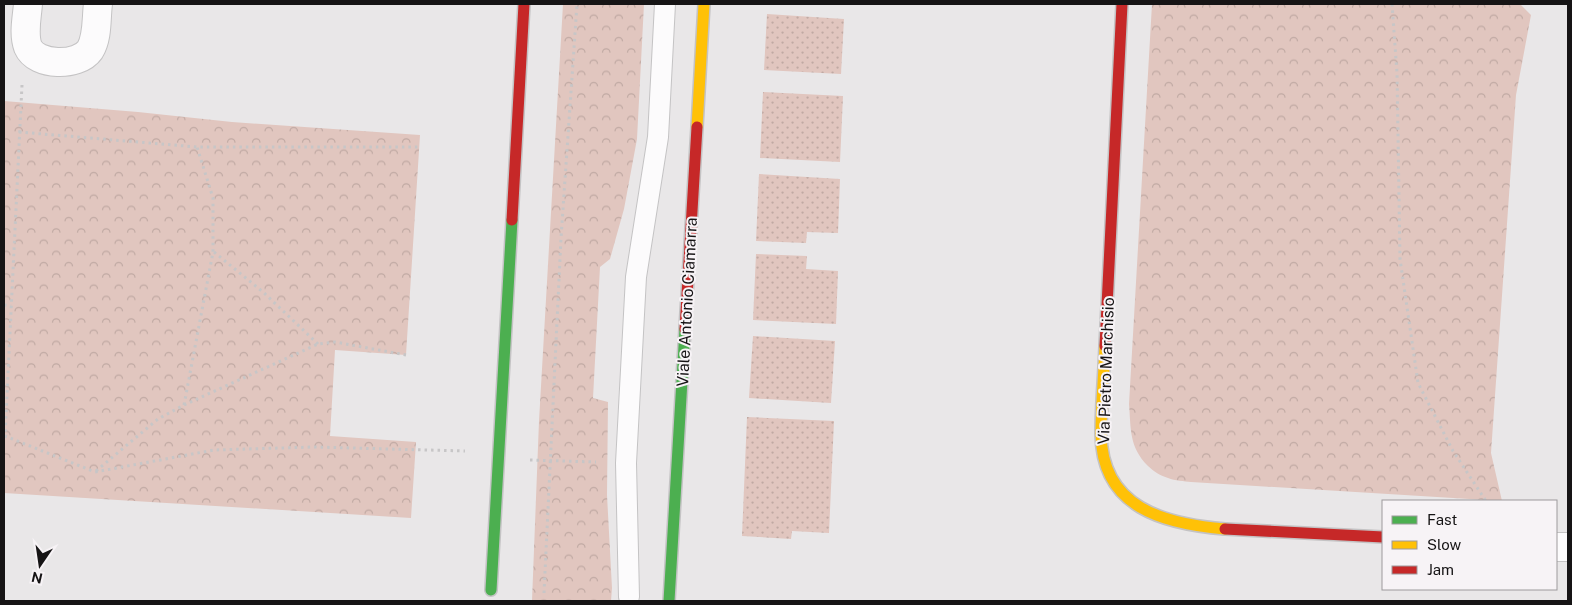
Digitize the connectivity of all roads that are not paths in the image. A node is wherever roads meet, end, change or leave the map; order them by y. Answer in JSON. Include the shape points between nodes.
{"nodes":[{"id":1,"x":28,"y":4,"type":"edge"},
{"id":2,"x":98,"y":4,"type":"edge"},
{"id":3,"x":524,"y":4,"type":"edge"},
{"id":4,"x":666,"y":4,"type":"edge"},
{"id":5,"x":704,"y":4,"type":"edge"},
{"id":6,"x":1122,"y":4,"type":"edge"},
{"id":7,"x":1382,"y":537,"type":"edge"},
{"id":8,"x":491,"y":590,"type":"dead end"},
{"id":9,"x":629,"y":597,"type":"dead end"},
{"id":10,"x":669,"y":600,"type":"edge"}],
"edges":[{"from":1,"to":2,"type":"street","via":[[26,35],[29,49],[38,57],[64,62],[80,59],[90,49]]},
{"from":3,"to":8,"type":"street"},
{"from":4,"to":9,"type":"lane","via":[[658,137],[636,277],[626,463]]},
{"from":5,"to":10,"type":"street","name":"Viale Antonio Ciamarra"},
{"from":6,"to":7,"type":"street","name":"Via Pietro Marchisio","via":[[1101,435],[1109,476],[1141,509],[1178,522],[1254,531]]}]}
